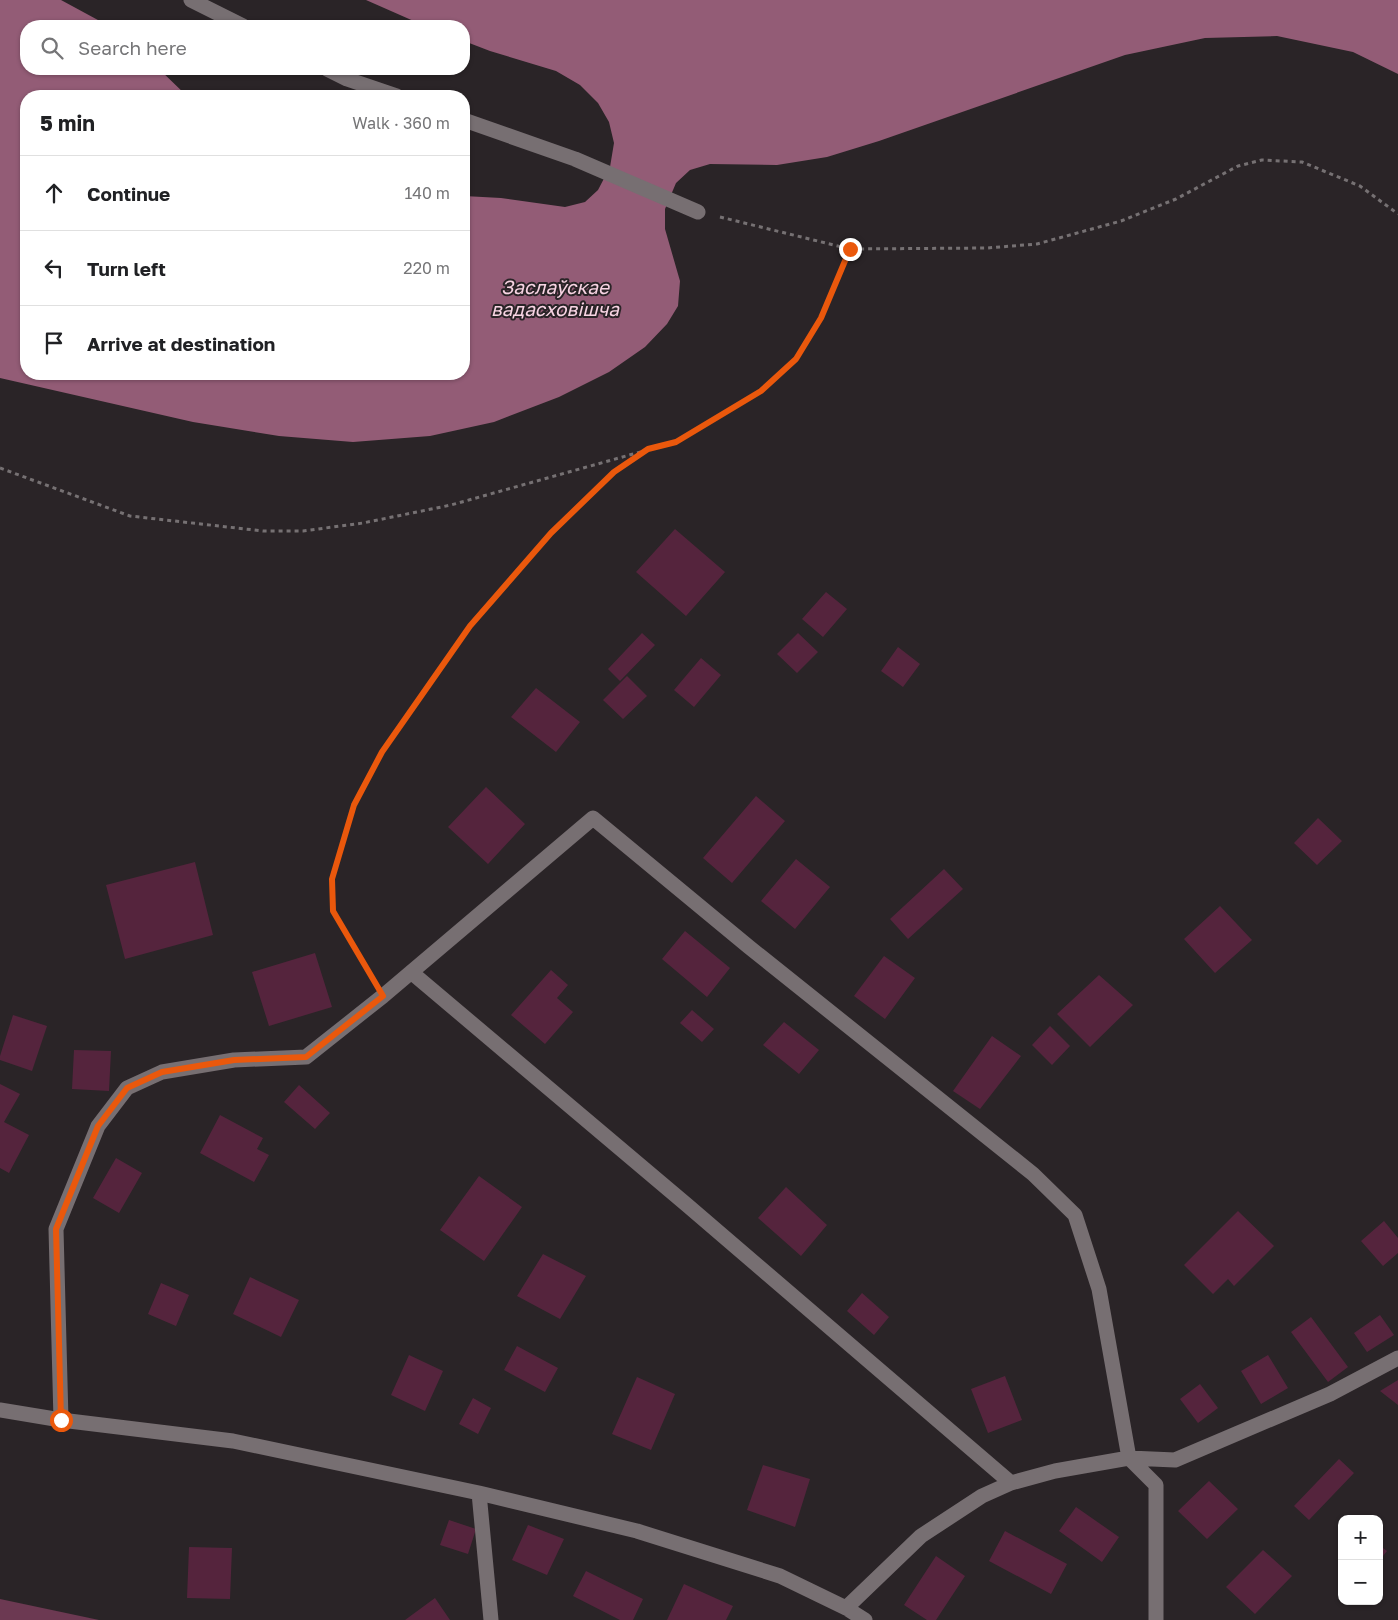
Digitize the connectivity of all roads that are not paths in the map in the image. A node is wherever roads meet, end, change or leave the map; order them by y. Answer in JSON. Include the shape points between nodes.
{"nodes":[{"id":1,"x":190,"y":0,"type":"edge"},
{"id":2,"x":231,"y":20,"type":"edge"},
{"id":3,"x":340,"y":75,"type":"edge"},
{"id":4,"x":380,"y":90,"type":"edge"},
{"id":5,"x":470,"y":122,"type":"edge"},
{"id":6,"x":698,"y":212,"type":"road end"},
{"id":7,"x":411,"y":972,"type":"junction"},
{"id":8,"x":1398,"y":1358,"type":"edge"},
{"id":9,"x":0,"y":1410,"type":"edge"},
{"id":10,"x":61,"y":1420,"type":"junction"},
{"id":11,"x":1129,"y":1458,"type":"junction"},
{"id":12,"x":1011,"y":1483,"type":"junction"},
{"id":13,"x":478,"y":1493,"type":"junction"},
{"id":14,"x":846,"y":1608,"type":"junction"},
{"id":15,"x":491,"y":1620,"type":"edge"},
{"id":16,"x":865,"y":1620,"type":"edge"},
{"id":17,"x":1156,"y":1620,"type":"edge"}],
"edges":[{"from":1,"to":2,"type":"street"},
{"from":3,"to":4,"type":"street"},
{"from":5,"to":6,"type":"street","via":[[575,159]]},
{"from":7,"to":10,"type":"street","via":[[306,1057],[234,1060],[162,1072],[127,1088],[109,1111],[98,1126],[56,1229]]},
{"from":7,"to":11,"type":"street","via":[[593,818],[1033,1174],[1076,1215],[1099,1289]]},
{"from":7,"to":12,"type":"street"},
{"from":8,"to":11,"type":"street","via":[[1330,1394],[1174,1460]]},
{"from":9,"to":10,"type":"street"},
{"from":10,"to":13,"type":"street","via":[[233,1441]]},
{"from":11,"to":12,"type":"street","via":[[1055,1471]]},
{"from":11,"to":17,"type":"street","via":[[1156,1485]]},
{"from":12,"to":14,"type":"street","via":[[982,1496],[921,1536]]},
{"from":13,"to":14,"type":"street","via":[[637,1532],[780,1576]]},
{"from":13,"to":15,"type":"street"},
{"from":14,"to":16,"type":"street"}]}
